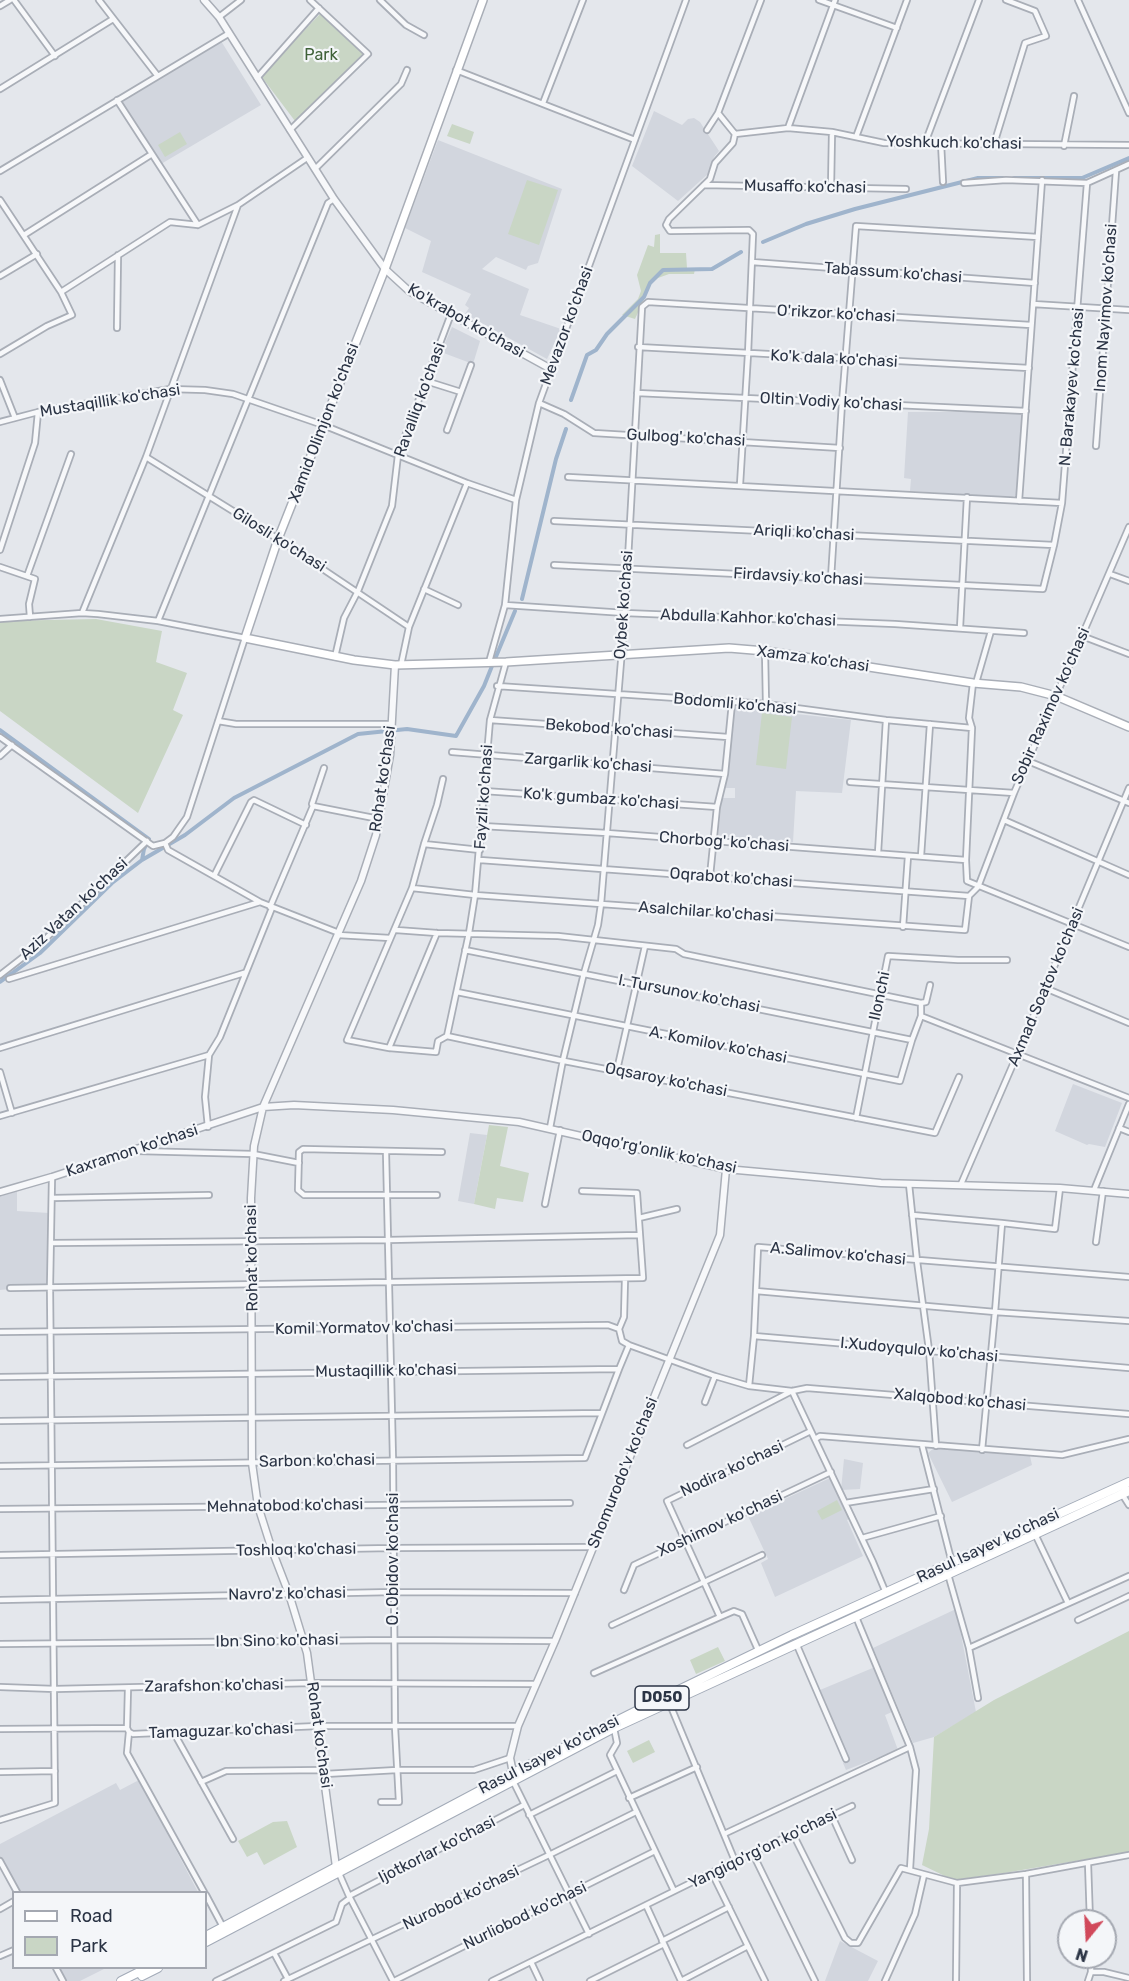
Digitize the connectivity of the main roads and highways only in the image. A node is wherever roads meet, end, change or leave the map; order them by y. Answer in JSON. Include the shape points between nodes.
{"nodes":[{"id":1,"x":483,"y":0,"type":"edge"},
{"id":2,"x":245,"y":638,"type":"joint"},
{"id":3,"x":1129,"y":727,"type":"edge"},
{"id":4,"x":1129,"y":1482,"type":"edge"},
{"id":5,"x":1126,"y":1492,"type":"edge"},
{"id":6,"x":794,"y":1639,"type":"junction"},
{"id":7,"x":513,"y":1776,"type":"junction"},
{"id":8,"x":338,"y":1869,"type":"junction"},
{"id":9,"x":207,"y":1935,"type":"edge"},
{"id":10,"x":207,"y":1941,"type":"edge"},
{"id":11,"x":145,"y":1969,"type":"edge"},
{"id":12,"x":156,"y":1969,"type":"edge"},
{"id":13,"x":122,"y":1981,"type":"edge"},
{"id":14,"x":132,"y":1981,"type":"edge"}],
"edges":[{"from":1,"to":2,"type":"main road","name":"Xamid Olimjon ko'chasi","via":[[385,269],[278,539]]},
{"from":2,"to":3,"type":"main road","name":"Xamza ko'chasi","via":[[335,657],[398,665],[729,648],[765,651],[1021,687],[1056,696]]},
{"from":4,"to":6,"type":"main road","name":"Rasul Isayev ko'chasi","number":"D050","via":[[885,1593]]},
{"from":5,"to":6,"type":"main road","name":"Rasul Isayev ko'chasi","number":"D050","via":[[856,1616]]},
{"from":6,"to":7,"type":"main road","name":"Rasul Isayev ko'chasi","number":"D050"},
{"from":6,"to":7,"type":"main road","name":"Rasul Isayev ko'chasi","number":"D050","via":[[664,1697]]},
{"from":7,"to":8,"type":"main road","name":"Rasul Isayev ko'chasi","number":"D050"},
{"from":8,"to":9,"type":"main road","name":"Rasul Isayev ko'chasi","number":"D050"},
{"from":8,"to":10,"type":"main road","name":"Rasul Isayev ko'chasi","number":"D050"},
{"from":11,"to":13,"type":"main road"},
{"from":12,"to":14,"type":"main road"}]}
